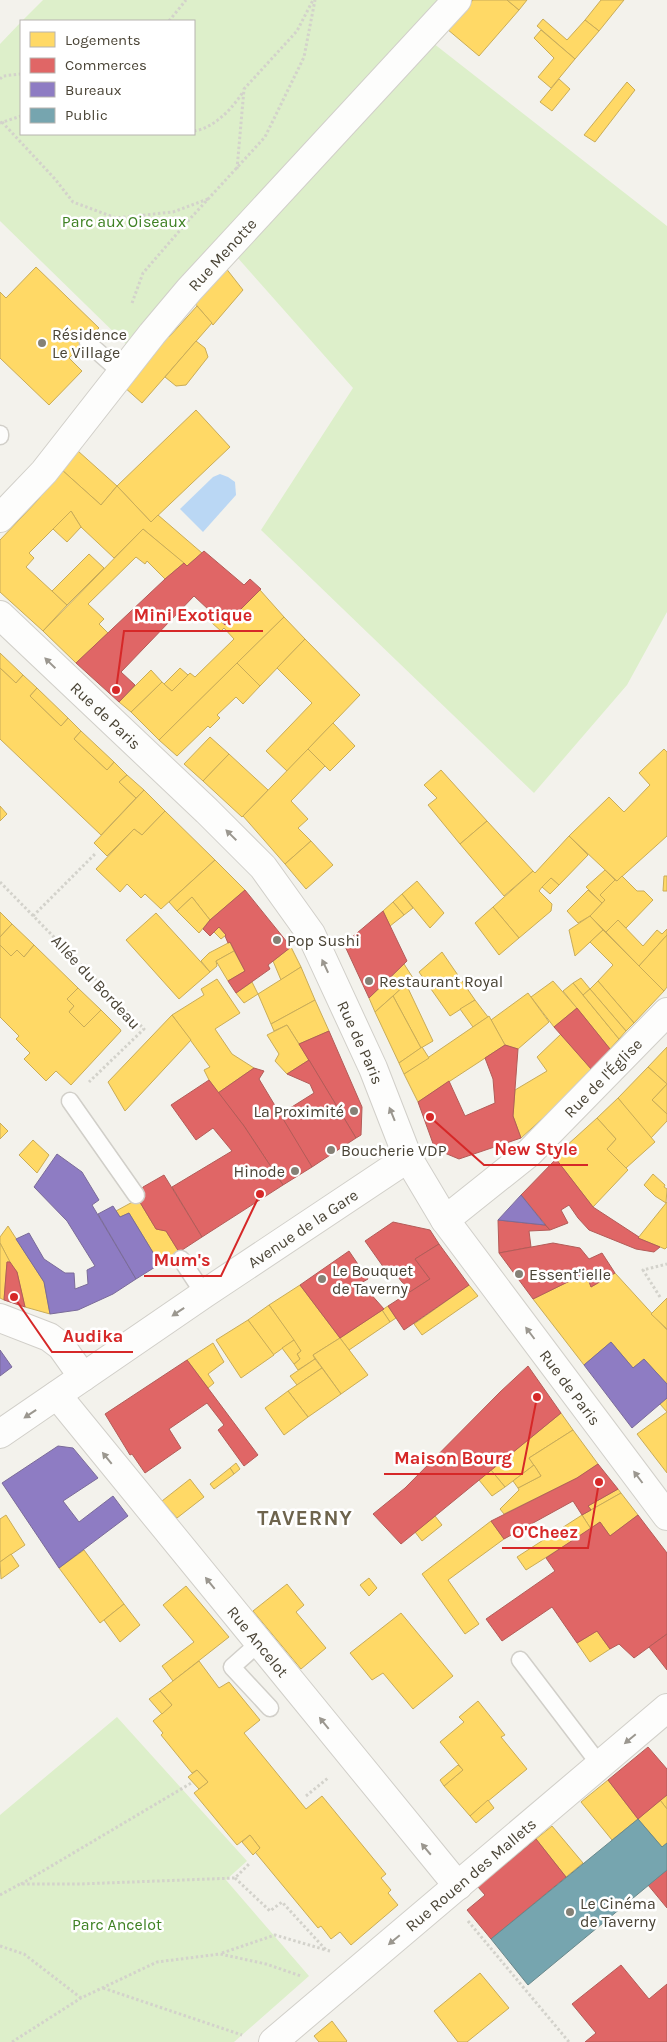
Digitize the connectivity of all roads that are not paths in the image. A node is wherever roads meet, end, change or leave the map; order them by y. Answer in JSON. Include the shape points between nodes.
{"nodes":[{"id":1,"x":457,"y":0,"type":"edge"},
{"id":2,"x":88,"y":343,"type":"dead end"},
{"id":3,"x":122,"y":372,"type":"junction"},
{"id":4,"x":0,"y":518,"type":"edge"},
{"id":5,"x":0,"y":615,"type":"edge"},
{"id":6,"x":667,"y":1012,"type":"edge"},
{"id":7,"x":70,"y":1101,"type":"road end"},
{"id":8,"x":408,"y":1158,"type":"junction"},
{"id":9,"x":136,"y":1195,"type":"dead end"},
{"id":10,"x":445,"y":1220,"type":"junction"},
{"id":11,"x":180,"y":1259,"type":"dead end"},
{"id":12,"x":204,"y":1294,"type":"junction"},
{"id":13,"x":0,"y":1318,"type":"edge"},
{"id":14,"x":83,"y":1377,"type":"junction"},
{"id":15,"x":57,"y":1395,"type":"junction"},
{"id":16,"x":0,"y":1434,"type":"edge"},
{"id":17,"x":667,"y":1516,"type":"edge"},
{"id":18,"x":259,"y":1643,"type":"junction"},
{"id":19,"x":520,"y":1660,"type":"dead end"},
{"id":20,"x":270,"y":1708,"type":"dead end"},
{"id":21,"x":667,"y":1708,"type":"edge"},
{"id":22,"x":600,"y":1765,"type":"junction"},
{"id":23,"x":452,"y":1891,"type":"junction"},
{"id":24,"x":273,"y":2042,"type":"edge"}],
"edges":[{"from":1,"to":3,"type":"street","name":"Rue Menotte","via":[[196,283]]},
{"from":2,"to":3,"type":"lane"},
{"from":3,"to":4,"type":"street","name":"Rue Menotte","via":[[44,472]]},
{"from":8,"to":5,"type":"street","name":"Rue de Paris","one_way":true,"via":[[373,1068],[311,934],[263,867]]},
{"from":6,"to":10,"type":"street","name":"Rue de l'Église","via":[[529,1153]]},
{"from":7,"to":9,"type":"lane"},
{"from":8,"to":10,"type":"street","name":"Rue de Paris"},
{"from":8,"to":12,"type":"street","name":"Avenue de la Gare"},
{"from":17,"to":10,"type":"street","name":"Rue de Paris","one_way":true},
{"from":11,"to":12,"type":"lane"},
{"from":12,"to":14,"type":"street","name":"Avenue de la Gare","one_way":true},
{"from":13,"to":14,"type":"street","via":[[49,1337],[61,1346]]},
{"from":14,"to":15,"type":"street","name":"Avenue de la Gare"},
{"from":15,"to":16,"type":"street","name":"Avenue de la Gare","one_way":true},
{"from":18,"to":15,"type":"street","name":"Rue Ancelot","one_way":true},
{"from":18,"to":20,"type":"lane","via":[[232,1667]]},
{"from":23,"to":18,"type":"street","name":"Rue Ancelot","one_way":true,"via":[[409,1829]]},
{"from":19,"to":22,"type":"lane"},
{"from":21,"to":22,"type":"street","name":"Rue Rouen des Mallets","one_way":true},
{"from":22,"to":23,"type":"street","name":"Rue Rouen des Mallets"},
{"from":23,"to":24,"type":"street","name":"Rue Rouen des Mallets","one_way":true}]}
